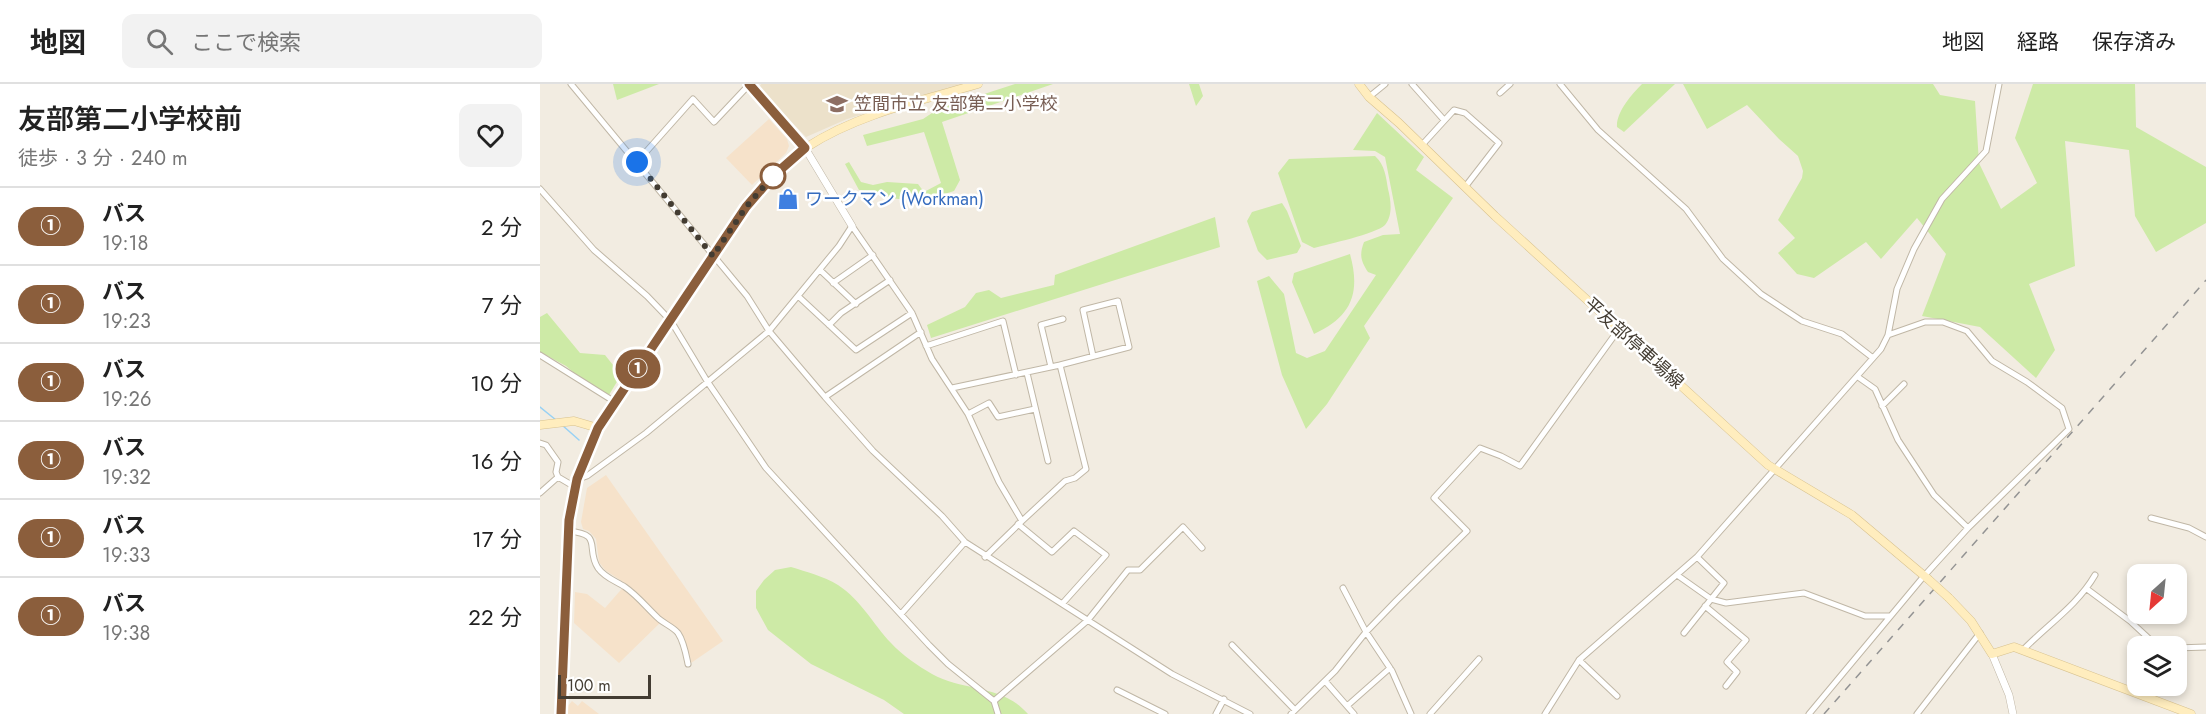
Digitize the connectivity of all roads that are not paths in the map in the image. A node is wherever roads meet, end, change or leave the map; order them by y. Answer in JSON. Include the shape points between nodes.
{"nodes":[{"id":1,"x":571,"y":84,"type":"edge"},
{"id":2,"x":978,"y":84,"type":"edge"},
{"id":3,"x":1359,"y":84,"type":"edge"},
{"id":4,"x":1385,"y":84,"type":"edge"},
{"id":5,"x":1412,"y":84,"type":"edge"},
{"id":6,"x":1510,"y":84,"type":"edge"},
{"id":7,"x":1560,"y":84,"type":"edge"},
{"id":8,"x":1999,"y":84,"type":"edge"},
{"id":9,"x":751,"y":85,"type":"edge"},
{"id":10,"x":1500,"y":93,"type":"dead end"},
{"id":11,"x":1369,"y":97,"type":"junction"},
{"id":12,"x":1444,"y":120,"type":"junction"},
{"id":13,"x":1422,"y":145,"type":"junction"},
{"id":14,"x":805,"y":148,"type":"junction"},
{"id":15,"x":637,"y":162,"type":"junction"},
{"id":16,"x":1466,"y":187,"type":"junction"},
{"id":17,"x":540,"y":189,"type":"edge"},
{"id":18,"x":852,"y":226,"type":"junction"},
{"id":19,"x":873,"y":255,"type":"junction"},
{"id":20,"x":713,"y":256,"type":"junction"},
{"id":21,"x":820,"y":270,"type":"junction"},
{"id":22,"x":890,"y":280,"type":"junction"},
{"id":23,"x":833,"y":283,"type":"junction"},
{"id":24,"x":798,"y":296,"type":"junction"},
{"id":25,"x":855,"y":304,"type":"junction"},
{"id":26,"x":912,"y":313,"type":"junction"},
{"id":27,"x":1063,"y":319,"type":"dead end"},
{"id":28,"x":671,"y":321,"type":"junction"},
{"id":29,"x":829,"y":325,"type":"junction"},
{"id":30,"x":1619,"y":328,"type":"junction"},
{"id":31,"x":769,"y":331,"type":"junction"},
{"id":32,"x":921,"y":332,"type":"junction"},
{"id":33,"x":1888,"y":335,"type":"junction"},
{"id":34,"x":926,"y":346,"type":"junction"},
{"id":35,"x":540,"y":355,"type":"edge"},
{"id":36,"x":1093,"y":356,"type":"junction"},
{"id":37,"x":1873,"y":358,"type":"junction"},
{"id":38,"x":1060,"y":365,"type":"junction"},
{"id":39,"x":1051,"y":367,"type":"junction"},
{"id":40,"x":1027,"y":373,"type":"junction"},
{"id":41,"x":1016,"y":375,"type":"junction"},
{"id":42,"x":1858,"y":377,"type":"junction"},
{"id":43,"x":707,"y":381,"type":"junction"},
{"id":44,"x":1904,"y":384,"type":"dead end"},
{"id":45,"x":952,"y":388,"type":"junction"},
{"id":46,"x":825,"y":397,"type":"junction"},
{"id":47,"x":615,"y":402,"type":"junction"},
{"id":48,"x":1882,"y":406,"type":"junction"},
{"id":49,"x":1035,"y":409,"type":"junction"},
{"id":50,"x":968,"y":414,"type":"junction"},
{"id":51,"x":540,"y":425,"type":"edge"},
{"id":52,"x":598,"y":428,"type":"junction"},
{"id":53,"x":540,"y":443,"type":"edge"},
{"id":54,"x":1048,"y":461,"type":"dead end"},
{"id":55,"x":1776,"y":470,"type":"junction"},
{"id":56,"x":558,"y":477,"type":"junction"},
{"id":57,"x":576,"y":483,"type":"junction"},
{"id":58,"x":540,"y":493,"type":"edge"},
{"id":59,"x":2151,"y":518,"type":"dead end"},
{"id":60,"x":1020,"y":523,"type":"junction"},
{"id":61,"x":1968,"y":528,"type":"junction"},
{"id":62,"x":568,"y":531,"type":"junction"},
{"id":63,"x":2206,"y":537,"type":"edge"},
{"id":64,"x":965,"y":542,"type":"junction"},
{"id":65,"x":1202,"y":548,"type":"dead end"},
{"id":66,"x":986,"y":557,"type":"junction"},
{"id":67,"x":1697,"y":557,"type":"junction"},
{"id":68,"x":1677,"y":575,"type":"junction"},
{"id":69,"x":2095,"y":575,"type":"dead end"},
{"id":70,"x":1926,"y":578,"type":"junction"},
{"id":71,"x":1343,"y":588,"type":"dead end"},
{"id":72,"x":2087,"y":588,"type":"junction"},
{"id":73,"x":1711,"y":599,"type":"junction"},
{"id":74,"x":1062,"y":604,"type":"junction"},
{"id":75,"x":1705,"y":606,"type":"junction"},
{"id":76,"x":901,"y":614,"type":"junction"},
{"id":77,"x":1889,"y":616,"type":"junction"},
{"id":78,"x":1088,"y":620,"type":"junction"},
{"id":79,"x":1366,"y":632,"type":"junction"},
{"id":80,"x":1684,"y":633,"type":"dead end"},
{"id":81,"x":1980,"y":633,"type":"junction"},
{"id":82,"x":2146,"y":636,"type":"edge"},
{"id":83,"x":1232,"y":645,"type":"dead end"},
{"id":84,"x":2206,"y":647,"type":"edge"},
{"id":85,"x":2187,"y":648,"type":"edge"},
{"id":86,"x":2023,"y":650,"type":"junction"},
{"id":87,"x":1992,"y":654,"type":"junction"},
{"id":88,"x":1479,"y":659,"type":"dead end"},
{"id":89,"x":1580,"y":660,"type":"junction"},
{"id":90,"x":688,"y":664,"type":"dead end"},
{"id":91,"x":1390,"y":668,"type":"junction"},
{"id":92,"x":1324,"y":681,"type":"junction"},
{"id":93,"x":1726,"y":686,"type":"dead end"},
{"id":94,"x":1117,"y":690,"type":"dead end"},
{"id":95,"x":1617,"y":696,"type":"dead end"},
{"id":96,"x":1224,"y":699,"type":"junction"},
{"id":97,"x":994,"y":701,"type":"junction"},
{"id":98,"x":1347,"y":706,"type":"junction"},
{"id":99,"x":1293,"y":712,"type":"edge"},
{"id":100,"x":561,"y":714,"type":"edge"},
{"id":101,"x":998,"y":714,"type":"edge"},
{"id":102,"x":1165,"y":714,"type":"edge"},
{"id":103,"x":1216,"y":714,"type":"edge"},
{"id":104,"x":1250,"y":714,"type":"edge"},
{"id":105,"x":1354,"y":714,"type":"edge"},
{"id":106,"x":1411,"y":714,"type":"edge"},
{"id":107,"x":1430,"y":714,"type":"edge"},
{"id":108,"x":1545,"y":714,"type":"edge"},
{"id":109,"x":1809,"y":714,"type":"edge"},
{"id":110,"x":1917,"y":714,"type":"edge"},
{"id":111,"x":2013,"y":714,"type":"edge"},
{"id":112,"x":2191,"y":714,"type":"edge"}],
"edges":[{"from":1,"to":15,"type":"street"},
{"from":2,"to":14,"type":"main road","via":[[863,119]]},
{"from":3,"to":11,"type":"main road","name":"平友部停車場線"},
{"from":4,"to":11,"type":"street"},
{"from":5,"to":12,"type":"street"},
{"from":6,"to":10,"type":"street"},
{"from":7,"to":37,"type":"street","via":[[1598,130],[1686,209],[1723,259],[1761,294],[1802,321],[1842,334]]},
{"from":8,"to":33,"type":"street","via":[[1986,151],[1942,199],[1914,249],[1897,289]]},
{"from":9,"to":14,"type":"street"},
{"from":9,"to":15,"type":"street","via":[[714,122],[693,99]]},
{"from":11,"to":13,"type":"main road","name":"平友部停車場線"},
{"from":12,"to":13,"type":"street"},
{"from":12,"to":16,"type":"street","via":[[1454,110],[1465,113],[1499,143]]},
{"from":13,"to":16,"type":"main road","name":"平友部停車場線"},
{"from":14,"to":18,"type":"street"},
{"from":14,"to":20,"type":"main road","via":[[758,192]]},
{"from":15,"to":20,"type":"street"},
{"from":16,"to":30,"type":"main road","name":"平友部停車場線"},
{"from":17,"to":28,"type":"street","via":[[594,250]]},
{"from":18,"to":19,"type":"street"},
{"from":18,"to":21,"type":"street"},
{"from":19,"to":22,"type":"street"},
{"from":19,"to":23,"type":"street"},
{"from":20,"to":28,"type":"main road"},
{"from":20,"to":31,"type":"street","via":[[747,296]]},
{"from":21,"to":23,"type":"street"},
{"from":21,"to":24,"type":"street"},
{"from":22,"to":25,"type":"street"},
{"from":22,"to":26,"type":"street"},
{"from":23,"to":25,"type":"street"},
{"from":24,"to":29,"type":"street"},
{"from":24,"to":31,"type":"street"},
{"from":25,"to":29,"type":"street"},
{"from":26,"to":29,"type":"street","via":[[856,350]]},
{"from":26,"to":32,"type":"street"},
{"from":27,"to":39,"type":"street","via":[[1041,325]]},
{"from":28,"to":43,"type":"street"},
{"from":28,"to":47,"type":"main road"},
{"from":30,"to":55,"type":"main road","name":"平友部停車場線"},
{"from":30,"to":79,"type":"street","via":[[1520,466],[1480,448],[1434,498],[1467,531]]},
{"from":31,"to":43,"type":"street"},
{"from":31,"to":46,"type":"street"},
{"from":32,"to":34,"type":"street"},
{"from":32,"to":46,"type":"street"},
{"from":33,"to":37,"type":"street"},
{"from":33,"to":61,"type":"street","via":[[1925,322],[1943,322],[1967,331],[1992,361],[2062,408],[2069,429]]},
{"from":34,"to":41,"type":"street","via":[[1003,321]]},
{"from":34,"to":45,"type":"street"},
{"from":35,"to":47,"type":"street"},
{"from":36,"to":36,"type":"street","via":[[1129,347],[1118,301],[1083,310]]},
{"from":36,"to":38,"type":"street"},
{"from":37,"to":42,"type":"street"},
{"from":38,"to":39,"type":"street"},
{"from":38,"to":60,"type":"street","via":[[1086,469],[1065,481]]},
{"from":39,"to":40,"type":"street"},
{"from":40,"to":41,"type":"street"},
{"from":40,"to":49,"type":"street"},
{"from":41,"to":45,"type":"street"},
{"from":42,"to":48,"type":"street","via":[[1875,389]]},
{"from":42,"to":55,"type":"street"},
{"from":43,"to":57,"type":"street","via":[[646,433]]},
{"from":43,"to":76,"type":"street","via":[[766,468]]},
{"from":44,"to":48,"type":"street"},
{"from":45,"to":50,"type":"street"},
{"from":46,"to":64,"type":"street"},
{"from":47,"to":52,"type":"main road"},
{"from":48,"to":61,"type":"street","via":[[1898,440],[1934,495]]},
{"from":49,"to":50,"type":"street","via":[[998,417],[989,403]]},
{"from":49,"to":54,"type":"street"},
{"from":50,"to":60,"type":"street"},
{"from":51,"to":52,"type":"main road","via":[[574,422]]},
{"from":52,"to":57,"type":"main road"},
{"from":53,"to":56,"type":"street","via":[[558,462]]},
{"from":55,"to":67,"type":"street"},
{"from":55,"to":70,"type":"main road","name":"平友部停車場線","via":[[1852,515]]},
{"from":56,"to":57,"type":"street"},
{"from":56,"to":58,"type":"street"},
{"from":57,"to":62,"type":"main road"},
{"from":59,"to":63,"type":"street"},
{"from":60,"to":66,"type":"street"},
{"from":60,"to":74,"type":"street","via":[[1052,552],[1074,531],[1106,555]]},
{"from":61,"to":70,"type":"street"},
{"from":62,"to":90,"type":"street","via":[[589,535],[602,573],[642,600],[677,633]]},
{"from":62,"to":100,"type":"main road"},
{"from":64,"to":66,"type":"street"},
{"from":64,"to":76,"type":"street"},
{"from":65,"to":78,"type":"street","via":[[1183,528],[1140,570],[1128,570]]},
{"from":66,"to":74,"type":"street"},
{"from":67,"to":68,"type":"street"},
{"from":67,"to":73,"type":"street","via":[[1724,583]]},
{"from":68,"to":73,"type":"street"},
{"from":68,"to":89,"type":"street"},
{"from":69,"to":72,"type":"street"},
{"from":70,"to":77,"type":"street"},
{"from":70,"to":81,"type":"main road","name":"平友部停車場線","bridge":true},
{"from":71,"to":79,"type":"street"},
{"from":72,"to":82,"type":"street"},
{"from":72,"to":86,"type":"street"},
{"from":73,"to":75,"type":"street"},
{"from":73,"to":77,"type":"street","via":[[1726,603],[1804,593],[1865,616]]},
{"from":74,"to":78,"type":"street"},
{"from":75,"to":80,"type":"street"},
{"from":75,"to":93,"type":"street","via":[[1746,640],[1727,662],[1737,672]]},
{"from":76,"to":97,"type":"street","via":[[948,664]]},
{"from":77,"to":109,"type":"street"},
{"from":78,"to":96,"type":"street","via":[[1172,674]]},
{"from":78,"to":97,"type":"street"},
{"from":79,"to":91,"type":"street"},
{"from":79,"to":92,"type":"street"},
{"from":81,"to":87,"type":"main road"},
{"from":81,"to":110,"type":"street"},
{"from":83,"to":99,"type":"street"},
{"from":84,"to":85,"type":"street"},
{"from":86,"to":87,"type":"main road","via":[[2014,647]]},
{"from":86,"to":112,"type":"main road"},
{"from":87,"to":111,"type":"street"},
{"from":88,"to":107,"type":"street"},
{"from":89,"to":95,"type":"street"},
{"from":89,"to":108,"type":"street"},
{"from":91,"to":98,"type":"street"},
{"from":91,"to":106,"type":"street"},
{"from":92,"to":98,"type":"street"},
{"from":92,"to":99,"type":"street"},
{"from":94,"to":102,"type":"street"},
{"from":96,"to":103,"type":"street"},
{"from":96,"to":104,"type":"street"},
{"from":97,"to":101,"type":"street"},
{"from":98,"to":105,"type":"street"}]}
